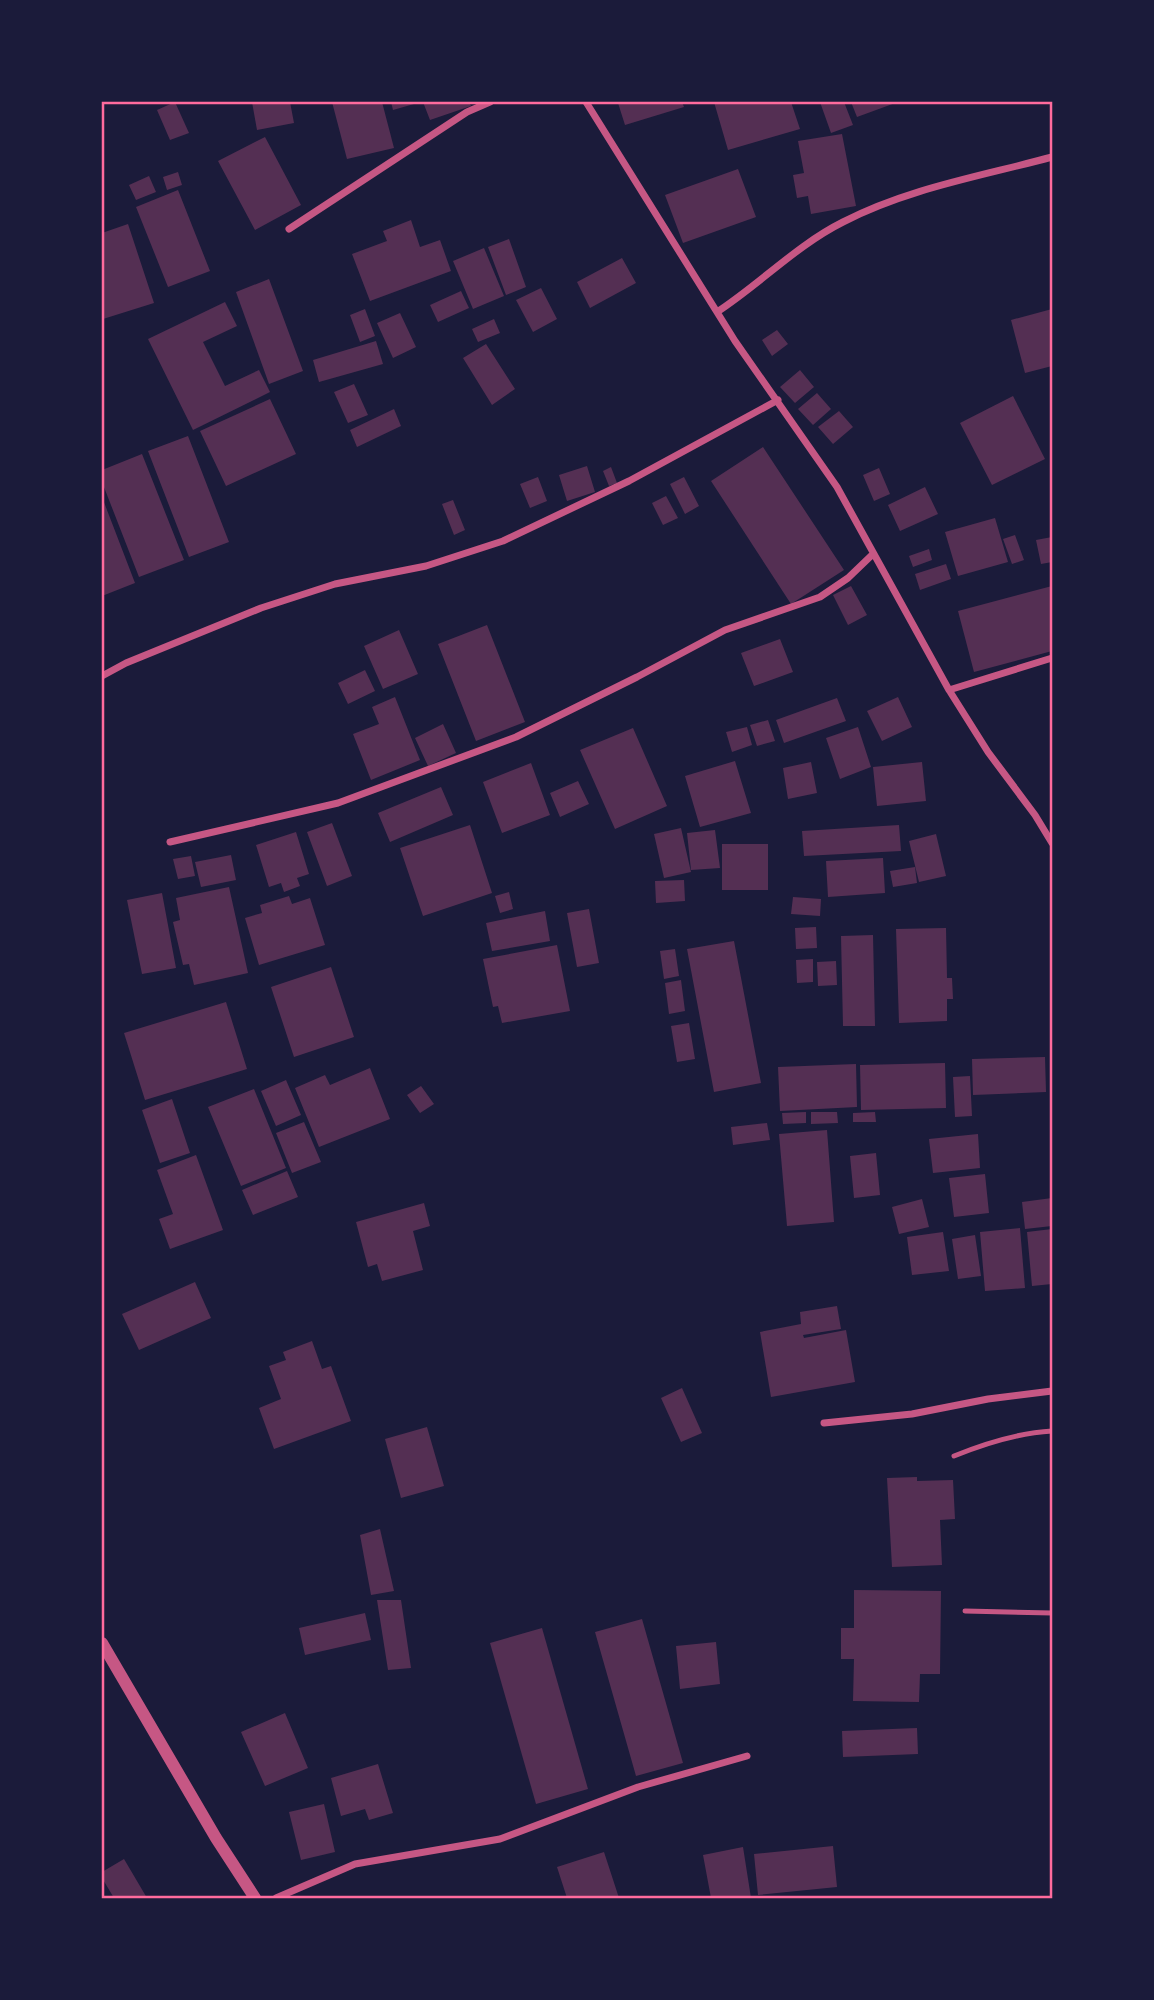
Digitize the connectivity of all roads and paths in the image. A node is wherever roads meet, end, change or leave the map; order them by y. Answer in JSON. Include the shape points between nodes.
{"nodes":[{"id":1,"x":490,"y":102,"type":"edge"},
{"id":2,"x":586,"y":102,"type":"edge"},
{"id":3,"x":1052,"y":158,"type":"edge"},
{"id":4,"x":289,"y":229,"type":"dead end"},
{"id":5,"x":717,"y":312,"type":"junction"},
{"id":6,"x":778,"y":400,"type":"junction"},
{"id":7,"x":873,"y":554,"type":"junction"},
{"id":8,"x":1052,"y":658,"type":"edge"},
{"id":9,"x":102,"y":676,"type":"edge"},
{"id":10,"x":949,"y":690,"type":"junction"},
{"id":11,"x":170,"y":842,"type":"dead end"},
{"id":12,"x":1052,"y":843,"type":"edge"},
{"id":13,"x":1052,"y":1391,"type":"edge"},
{"id":14,"x":824,"y":1423,"type":"dead end"},
{"id":15,"x":1052,"y":1431,"type":"edge"},
{"id":16,"x":954,"y":1456,"type":"dead end"},
{"id":17,"x":965,"y":1611,"type":"dead end"},
{"id":18,"x":1052,"y":1613,"type":"edge"},
{"id":19,"x":102,"y":1643,"type":"edge"},
{"id":20,"x":747,"y":1756,"type":"dead end"},
{"id":21,"x":255,"y":1899,"type":"edge"},
{"id":22,"x":276,"y":1899,"type":"edge"}],
"edges":[{"from":1,"to":4,"type":"street","via":[[467,112]]},
{"from":2,"to":5,"type":"street"},
{"from":3,"to":5,"type":"street","via":[[955,180],[842,222]]},
{"from":5,"to":6,"type":"street"},
{"from":6,"to":7,"type":"street","via":[[837,487]]},
{"from":6,"to":9,"type":"street","via":[[664,463],[503,541],[426,566],[335,584],[261,608]]},
{"from":7,"to":10,"type":"street"},
{"from":7,"to":11,"type":"street","via":[[820,597],[725,630],[516,737],[338,803]]},
{"from":8,"to":10,"type":"street"},
{"from":10,"to":12,"type":"street"},
{"from":13,"to":14,"type":"street"},
{"from":15,"to":16,"type":"lane","via":[[1028,1433]]},
{"from":17,"to":18,"type":"lane"},
{"from":19,"to":21,"type":"street"},
{"from":20,"to":22,"type":"street","via":[[638,1787],[500,1839],[355,1864]]}]}
